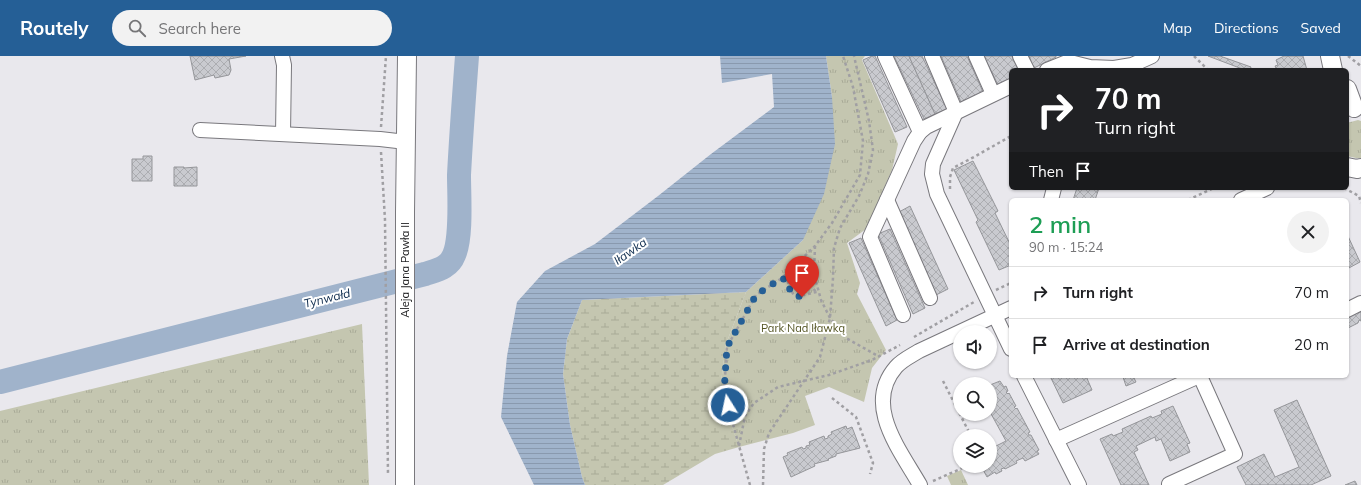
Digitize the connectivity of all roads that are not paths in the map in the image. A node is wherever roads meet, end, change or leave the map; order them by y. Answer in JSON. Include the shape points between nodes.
{"nodes":[{"id":1,"x":282,"y":56,"type":"edge"},
{"id":2,"x":407,"y":56,"type":"edge"},
{"id":3,"x":885,"y":56,"type":"edge"},
{"id":4,"x":932,"y":56,"type":"edge"},
{"id":5,"x":976,"y":56,"type":"edge"},
{"id":6,"x":1020,"y":56,"type":"edge"},
{"id":7,"x":1152,"y":56,"type":"edge"},
{"id":8,"x":1066,"y":59,"type":"edge"},
{"id":9,"x":1113,"y":65,"type":"edge"},
{"id":10,"x":1026,"y":68,"type":"edge"},
{"id":11,"x":1050,"y":68,"type":"edge"},
{"id":12,"x":1087,"y":68,"type":"edge"},
{"id":13,"x":1096,"y":68,"type":"edge"},
{"id":14,"x":1009,"y":87,"type":"edge"},
{"id":15,"x":993,"y":94,"type":"junction"},
{"id":16,"x":1349,"y":95,"type":"edge"},
{"id":17,"x":1354,"y":109,"type":"edge"},
{"id":18,"x":956,"y":112,"type":"junction"},
{"id":19,"x":200,"y":130,"type":"dead end"},
{"id":20,"x":920,"y":132,"type":"junction"},
{"id":21,"x":283,"y":134,"type":"junction"},
{"id":22,"x":406,"y":142,"type":"junction"},
{"id":23,"x":1263,"y":190,"type":"edge"},
{"id":24,"x":1246,"y":198,"type":"edge"},
{"id":25,"x":887,"y":200,"type":"junction"},
{"id":26,"x":930,"y":298,"type":"dead end"},
{"id":27,"x":1361,"y":303,"type":"edge"},
{"id":28,"x":1009,"y":309,"type":"edge"},
{"id":29,"x":1349,"y":309,"type":"edge"},
{"id":30,"x":903,"y":315,"type":"dead end"},
{"id":31,"x":994,"y":316,"type":"junction"},
{"id":32,"x":1009,"y":345,"type":"edge"},
{"id":33,"x":1025,"y":378,"type":"edge"},
{"id":34,"x":1196,"y":378,"type":"edge"},
{"id":35,"x":1201,"y":378,"type":"edge"},
{"id":36,"x":1056,"y":440,"type":"junction"},
{"id":37,"x":924,"y":484,"type":"edge"},
{"id":38,"x":1169,"y":484,"type":"dead end"},
{"id":39,"x":405,"y":485,"type":"edge"},
{"id":40,"x":1079,"y":485,"type":"edge"}],
"edges":[{"from":1,"to":21,"type":"street"},
{"from":2,"to":22,"type":"main road","name":"Aleja Jana Pawła II"},
{"from":3,"to":20,"type":"street"},
{"from":4,"to":18,"type":"street"},
{"from":5,"to":15,"type":"street"},
{"from":6,"to":10,"type":"street"},
{"from":7,"to":9,"type":"street","via":[[1132,65]]},
{"from":8,"to":11,"type":"street"},
{"from":8,"to":12,"type":"street"},
{"from":9,"to":13,"type":"street"},
{"from":14,"to":15,"type":"street"},
{"from":15,"to":18,"type":"street"},
{"from":16,"to":17,"type":"main road"},
{"from":18,"to":20,"type":"street"},
{"from":18,"to":31,"type":"street","via":[[933,164],[932,174],[938,196]]},
{"from":19,"to":21,"type":"street"},
{"from":20,"to":25,"type":"street"},
{"from":21,"to":22,"type":"street"},
{"from":22,"to":39,"type":"main road","name":"Aleja Jana Pawła II"},
{"from":23,"to":24,"type":"street"},
{"from":25,"to":26,"type":"street"},
{"from":25,"to":30,"type":"street","via":[[870,237]]},
{"from":27,"to":29,"type":"street"},
{"from":28,"to":31,"type":"street"},
{"from":31,"to":32,"type":"street"},
{"from":31,"to":37,"type":"street","via":[[906,358],[897,366],[884,388],[882,401],[889,429]]},
{"from":33,"to":36,"type":"street"},
{"from":34,"to":36,"type":"street"},
{"from":35,"to":38,"type":"street","via":[[1235,454]]},
{"from":36,"to":40,"type":"street"}]}
